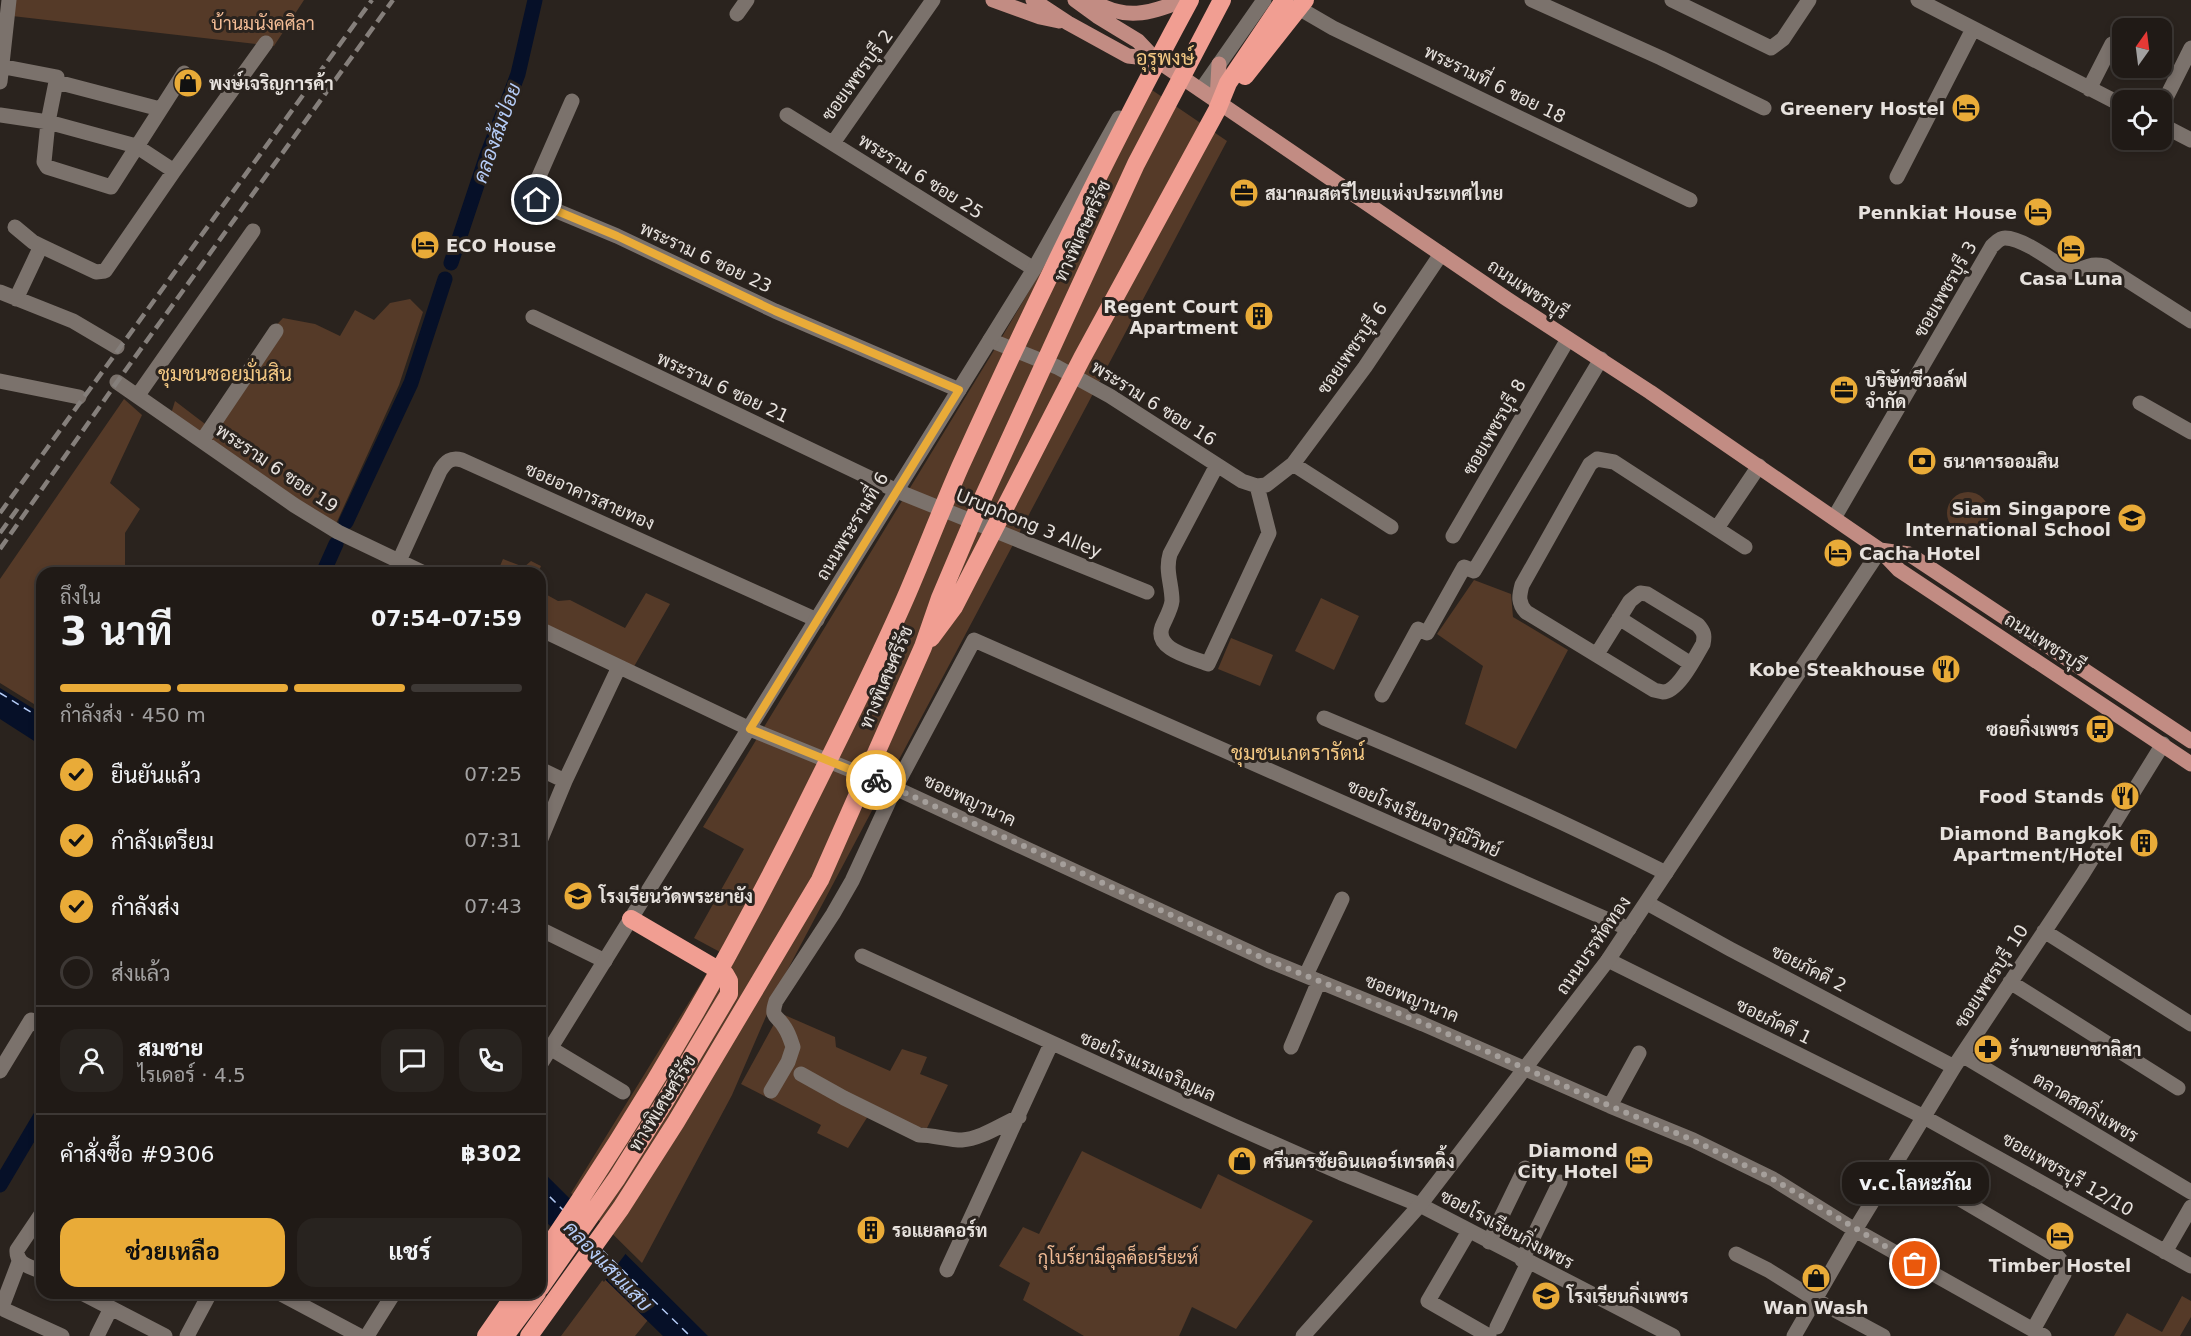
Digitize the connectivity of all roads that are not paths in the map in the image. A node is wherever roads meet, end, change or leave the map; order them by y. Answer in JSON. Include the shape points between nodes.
{"nodes":[{"id":1,"x":9,"y":0,"type":"edge"},
{"id":2,"x":747,"y":0,"type":"edge"},
{"id":3,"x":933,"y":0,"type":"edge"},
{"id":4,"x":993,"y":0,"type":"edge"},
{"id":5,"x":1033,"y":0,"type":"edge"},
{"id":6,"x":1073,"y":0,"type":"edge"},
{"id":7,"x":1091,"y":0,"type":"edge"},
{"id":8,"x":1183,"y":0,"type":"edge"},
{"id":9,"x":1190,"y":0,"type":"edge"},
{"id":10,"x":1222,"y":0,"type":"edge"},
{"id":11,"x":1264,"y":0,"type":"edge"},
{"id":12,"x":1284,"y":0,"type":"edge"},
{"id":13,"x":1305,"y":0,"type":"edge"},
{"id":14,"x":1532,"y":0,"type":"edge"},
{"id":15,"x":1809,"y":0,"type":"edge"},
{"id":16,"x":1918,"y":0,"type":"edge"},
{"id":17,"x":1675,"y":1,"type":"edge"},
{"id":18,"x":737,"y":14,"type":"dead end"},
{"id":19,"x":1068,"y":23,"type":"junction"},
{"id":20,"x":1973,"y":29,"type":"junction"},
{"id":21,"x":266,"y":43,"type":"dead end"},
{"id":22,"x":2112,"y":44,"type":"dead end"},
{"id":23,"x":2191,"y":48,"type":"edge"},
{"id":24,"x":1155,"y":59,"type":"junction"},
{"id":25,"x":1219,"y":64,"type":"junction"},
{"id":26,"x":1,"y":66,"type":"edge"},
{"id":27,"x":184,"y":73,"type":"dead end"},
{"id":28,"x":0,"y":82,"type":"edge"},
{"id":29,"x":57,"y":82,"type":"junction"},
{"id":30,"x":2089,"y":88,"type":"junction"},
{"id":31,"x":1201,"y":90,"type":"junction"},
{"id":32,"x":2170,"y":90,"type":"edge"},
{"id":33,"x":572,"y":100,"type":"dead end"},
{"id":34,"x":2112,"y":100,"type":"edge"},
{"id":35,"x":1217,"y":105,"type":"junction"},
{"id":36,"x":1764,"y":108,"type":"dead end"},
{"id":37,"x":160,"y":109,"type":"junction"},
{"id":38,"x":0,"y":115,"type":"edge"},
{"id":39,"x":787,"y":115,"type":"dead end"},
{"id":40,"x":48,"y":122,"type":"junction"},
{"id":41,"x":2172,"y":130,"type":"edge"},
{"id":42,"x":2191,"y":140,"type":"edge"},
{"id":43,"x":833,"y":143,"type":"junction"},
{"id":44,"x":136,"y":146,"type":"junction"},
{"id":45,"x":174,"y":171,"type":"junction"},
{"id":46,"x":1897,"y":177,"type":"dead end"},
{"id":47,"x":1690,"y":201,"type":"dead end"},
{"id":48,"x":15,"y":227,"type":"dead end"},
{"id":49,"x":253,"y":231,"type":"dead end"},
{"id":50,"x":41,"y":246,"type":"junction"},
{"id":51,"x":1441,"y":254,"type":"junction"},
{"id":52,"x":1034,"y":269,"type":"junction"},
{"id":53,"x":0,"y":292,"type":"edge"},
{"id":54,"x":16,"y":299,"type":"junction"},
{"id":55,"x":533,"y":317,"type":"dead end"},
{"id":56,"x":2191,"y":321,"type":"edge"},
{"id":57,"x":276,"y":331,"type":"dead end"},
{"id":58,"x":1568,"y":339,"type":"junction"},
{"id":59,"x":990,"y":340,"type":"junction"},
{"id":60,"x":117,"y":347,"type":"dead end"},
{"id":61,"x":1601,"y":359,"type":"junction"},
{"id":62,"x":0,"y":381,"type":"edge"},
{"id":63,"x":117,"y":381,"type":"dead end"},
{"id":64,"x":959,"y":390,"type":"junction"},
{"id":65,"x":138,"y":395,"type":"junction"},
{"id":66,"x":79,"y":397,"type":"dead end"},
{"id":67,"x":2140,"y":403,"type":"dead end"},
{"id":68,"x":2191,"y":432,"type":"edge"},
{"id":69,"x":202,"y":441,"type":"junction"},
{"id":70,"x":1293,"y":464,"type":"junction"},
{"id":71,"x":1217,"y":465,"type":"junction"},
{"id":72,"x":1759,"y":466,"type":"junction"},
{"id":73,"x":1257,"y":486,"type":"junction"},
{"id":74,"x":897,"y":491,"type":"junction"},
{"id":75,"x":1834,"y":518,"type":"junction"},
{"id":76,"x":1391,"y":527,"type":"dead end"},
{"id":77,"x":1717,"y":528,"type":"junction"},
{"id":78,"x":1453,"y":536,"type":"dead end"},
{"id":79,"x":1745,"y":547,"type":"dead end"},
{"id":80,"x":1880,"y":550,"type":"junction"},
{"id":81,"x":399,"y":561,"type":"junction"},
{"id":82,"x":412,"y":567,"type":"edge"},
{"id":83,"x":1147,"y":592,"type":"dead end"},
{"id":84,"x":1619,"y":618,"type":"junction"},
{"id":85,"x":817,"y":620,"type":"junction"},
{"id":86,"x":546,"y":632,"type":"edge"},
{"id":87,"x":923,"y":647,"type":"junction"},
{"id":88,"x":1597,"y":654,"type":"junction"},
{"id":89,"x":1691,"y":664,"type":"junction"},
{"id":90,"x":619,"y":667,"type":"junction"},
{"id":91,"x":1382,"y":695,"type":"dead end"},
{"id":92,"x":1324,"y":718,"type":"dead end"},
{"id":93,"x":750,"y":729,"type":"junction"},
{"id":94,"x":2191,"y":741,"type":"edge"},
{"id":95,"x":2163,"y":744,"type":"junction"},
{"id":96,"x":2191,"y":764,"type":"edge"},
{"id":97,"x":546,"y":772,"type":"edge"},
{"id":98,"x":565,"y":781,"type":"junction"},
{"id":99,"x":895,"y":788,"type":"junction"},
{"id":100,"x":546,"y":827,"type":"edge"},
{"id":101,"x":1666,"y":873,"type":"junction"},
{"id":102,"x":1342,"y":899,"type":"dead end"},
{"id":103,"x":1647,"y":903,"type":"junction"},
{"id":104,"x":631,"y":919,"type":"junction"},
{"id":105,"x":1629,"y":929,"type":"junction"},
{"id":106,"x":2044,"y":931,"type":"junction"},
{"id":107,"x":546,"y":932,"type":"edge"},
{"id":108,"x":862,"y":956,"type":"dead end"},
{"id":109,"x":1608,"y":960,"type":"junction"},
{"id":110,"x":605,"y":961,"type":"junction"},
{"id":111,"x":1312,"y":978,"type":"junction"},
{"id":112,"x":2010,"y":982,"type":"junction"},
{"id":113,"x":36,"y":1024,"type":"edge"},
{"id":114,"x":2191,"y":1024,"type":"edge"},
{"id":115,"x":1051,"y":1044,"type":"junction"},
{"id":116,"x":1291,"y":1047,"type":"dead end"},
{"id":117,"x":550,"y":1048,"type":"junction"},
{"id":118,"x":1639,"y":1053,"type":"dead end"},
{"id":119,"x":546,"y":1055,"type":"edge"},
{"id":120,"x":1958,"y":1061,"type":"junction"},
{"id":121,"x":1526,"y":1069,"type":"junction"},
{"id":122,"x":0,"y":1071,"type":"edge"},
{"id":123,"x":801,"y":1074,"type":"dead end"},
{"id":124,"x":2178,"y":1088,"type":"dead end"},
{"id":125,"x":771,"y":1091,"type":"dead end"},
{"id":126,"x":622,"y":1092,"type":"dead end"},
{"id":127,"x":1610,"y":1106,"type":"junction"},
{"id":128,"x":1019,"y":1117,"type":"junction"},
{"id":129,"x":1924,"y":1117,"type":"junction"},
{"id":130,"x":1897,"y":1162,"type":"junction"},
{"id":131,"x":1525,"y":1168,"type":"dead end"},
{"id":132,"x":1560,"y":1182,"type":"dead end"},
{"id":133,"x":2191,"y":1192,"type":"edge"},
{"id":134,"x":1420,"y":1206,"type":"junction"},
{"id":135,"x":2191,"y":1208,"type":"edge"},
{"id":136,"x":36,"y":1222,"type":"edge"},
{"id":137,"x":1855,"y":1230,"type":"junction"},
{"id":138,"x":1469,"y":1231,"type":"junction"},
{"id":139,"x":1489,"y":1242,"type":"junction"},
{"id":140,"x":546,"y":1250,"type":"edge"},
{"id":141,"x":2165,"y":1252,"type":"junction"},
{"id":142,"x":1736,"y":1254,"type":"dead end"},
{"id":143,"x":1525,"y":1261,"type":"junction"},
{"id":144,"x":19,"y":1262,"type":"junction"},
{"id":145,"x":2191,"y":1266,"type":"edge"},
{"id":146,"x":36,"y":1269,"type":"edge"},
{"id":147,"x":947,"y":1270,"type":"dead end"},
{"id":148,"x":546,"y":1279,"type":"edge"},
{"id":149,"x":94,"y":1299,"type":"edge"},
{"id":150,"x":207,"y":1299,"type":"edge"},
{"id":151,"x":290,"y":1299,"type":"edge"},
{"id":152,"x":390,"y":1299,"type":"edge"},
{"id":153,"x":512,"y":1299,"type":"edge"},
{"id":154,"x":532,"y":1299,"type":"edge"},
{"id":155,"x":1816,"y":1300,"type":"junction"},
{"id":156,"x":111,"y":1308,"type":"junction"},
{"id":157,"x":1493,"y":1331,"type":"edge"},
{"id":158,"x":2038,"y":1333,"type":"edge"},
{"id":159,"x":63,"y":1336,"type":"edge"},
{"id":160,"x":96,"y":1336,"type":"edge"},
{"id":161,"x":165,"y":1336,"type":"edge"},
{"id":162,"x":187,"y":1336,"type":"edge"},
{"id":163,"x":360,"y":1336,"type":"edge"},
{"id":164,"x":367,"y":1336,"type":"edge"},
{"id":165,"x":486,"y":1336,"type":"edge"},
{"id":166,"x":504,"y":1336,"type":"edge"},
{"id":167,"x":529,"y":1336,"type":"edge"},
{"id":168,"x":1303,"y":1336,"type":"edge"},
{"id":169,"x":1673,"y":1336,"type":"edge"},
{"id":170,"x":1795,"y":1336,"type":"edge"},
{"id":171,"x":1883,"y":1336,"type":"edge"}],
"edges":[{"from":1,"to":26,"type":"street"},
{"from":2,"to":18,"type":"street"},
{"from":3,"to":43,"type":"street","name":"ซอยเพชรบุรี 2"},
{"from":4,"to":19,"type":"main road","name":"ถนนเพชรบุรี"},
{"from":5,"to":19,"type":"main road","name":"ถนนเพชรบุรี"},
{"from":6,"to":24,"type":"main road","name":"ถนนเพชรบุรี","via":[[1138,41]]},
{"from":7,"to":8,"type":"main road","via":[[1102,8],[1133,14],[1153,12]]},
{"from":8,"to":24,"type":"street","name":"ถนนพระรามที่ 6"},
{"from":9,"to":140,"type":"highway","name":"ทางพิเศษศรีรัช","via":[[1066,239],[959,470],[907,595],[815,787],[734,943],[645,1098]]},
{"from":10,"to":87,"type":"highway","name":"ทางพิเศษศรีรัช","via":[[1112,218],[976,513]]},
{"from":11,"to":25,"type":"street"},
{"from":12,"to":35,"type":"highway"},
{"from":12,"to":47,"type":"street","name":"พระรามที่ 6 ซอย 18"},
{"from":13,"to":35,"type":"highway","via":[[1236,88]]},
{"from":14,"to":36,"type":"street"},
{"from":15,"to":17,"type":"street","via":[[1783,39],[1771,48]]},
{"from":16,"to":20,"type":"street"},
{"from":19,"to":24,"type":"main road","name":"ถนนเพชรบุรี","via":[[1128,56]]},
{"from":20,"to":30,"type":"street"},
{"from":20,"to":46,"type":"street"},
{"from":21,"to":45,"type":"street"},
{"from":22,"to":30,"type":"street"},
{"from":23,"to":32,"type":"street"},
{"from":24,"to":31,"type":"main road","name":"ถนนเพชรบุรี"},
{"from":24,"to":52,"type":"street","name":"ถนนพระรามที่ 6"},
{"from":25,"to":31,"type":"street"},
{"from":25,"to":35,"type":"main road"},
{"from":26,"to":28,"type":"street"},
{"from":26,"to":29,"type":"street","via":[[56,76]]},
{"from":27,"to":37,"type":"street"},
{"from":29,"to":37,"type":"street"},
{"from":29,"to":40,"type":"street"},
{"from":30,"to":34,"type":"street"},
{"from":31,"to":35,"type":"main road","name":"ถนนเพชรบุรี"},
{"from":33,"to":64,"type":"street","name":"พระราม 6 ซอย 23","via":[[533,190],[545,206]]},
{"from":35,"to":51,"type":"main road","name":"ถนนเพชรบุรี"},
{"from":35,"to":87,"type":"highway","via":[[954,607]]},
{"from":37,"to":44,"type":"street"},
{"from":38,"to":40,"type":"street"},
{"from":39,"to":43,"type":"street","name":"พระราม 6 ซอย 25"},
{"from":40,"to":44,"type":"street"},
{"from":40,"to":44,"type":"street","via":[[44,162],[47,167],[111,187]]},
{"from":41,"to":42,"type":"street"},
{"from":43,"to":52,"type":"street","name":"พระราม 6 ซอย 25"},
{"from":44,"to":45,"type":"street"},
{"from":45,"to":50,"type":"street","via":[[105,271],[96,272]]},
{"from":48,"to":50,"type":"street"},
{"from":49,"to":65,"type":"street"},
{"from":50,"to":54,"type":"street"},
{"from":51,"to":58,"type":"main road","name":"ถนนเพชรบุรี"},
{"from":51,"to":70,"type":"street","name":"ซอยเพชรบุรี 6"},
{"from":52,"to":59,"type":"street","name":"ถนนพระรามที่ 6"},
{"from":53,"to":54,"type":"street"},
{"from":54,"to":60,"type":"street","via":[[73,321]]},
{"from":55,"to":74,"type":"street","name":"พระราม 6 ซอย 21"},
{"from":56,"to":75,"type":"street","name":"ซอยเพชรบุรี 3","via":[[2105,266],[2094,264],[2070,272],[2022,243],[2000,240],[1992,246]]},
{"from":57,"to":69,"type":"street"},
{"from":58,"to":61,"type":"main road","name":"ถนนเพชรบุรี"},
{"from":58,"to":78,"type":"street","name":"ซอยเพชรบุรี 8"},
{"from":59,"to":64,"type":"street","name":"ถนนพระรามที่ 6"},
{"from":59,"to":71,"type":"street","name":"พระราม 6 ซอย 16","via":[[1092,387]]},
{"from":61,"to":72,"type":"main road","name":"ถนนเพชรบุรี"},
{"from":61,"to":91,"type":"street","via":[[1474,571],[1464,567],[1427,633],[1418,629]]},
{"from":62,"to":66,"type":"street"},
{"from":63,"to":65,"type":"street","name":"พระราม 6 ซอย 19"},
{"from":64,"to":74,"type":"street","name":"ถนนพระรามที่ 6"},
{"from":65,"to":69,"type":"street","name":"พระราม 6 ซอย 19"},
{"from":67,"to":68,"type":"street"},
{"from":69,"to":81,"type":"street","name":"พระราม 6 ซอย 19","via":[[338,532]]},
{"from":70,"to":73,"type":"street","via":[[1266,485]]},
{"from":70,"to":76,"type":"street"},
{"from":71,"to":73,"type":"street","name":"พระราม 6 ซอย 16"},
{"from":71,"to":73,"type":"street","via":[[1170,554],[1167,565],[1171,606],[1160,634],[1167,646],[1208,664],[1267,539],[1269,526]]},
{"from":72,"to":75,"type":"main road","name":"ถนนเพชรบุรี"},
{"from":72,"to":77,"type":"street"},
{"from":74,"to":83,"type":"street","name":"Uruphong 3 Alley"},
{"from":74,"to":85,"type":"street","name":"ถนนพระรามที่ 6"},
{"from":75,"to":80,"type":"main road","name":"ถนนเพชรบุรี"},
{"from":77,"to":79,"type":"street"},
{"from":77,"to":88,"type":"street","via":[[1614,462],[1597,459],[1590,464],[1522,585],[1519,599],[1526,612]]},
{"from":80,"to":94,"type":"main road","name":"ถนนเพชรบุรี","via":[[1909,554]]},
{"from":80,"to":95,"type":"main road","name":"ถนนเพชรบุรี","via":[[1899,570]]},
{"from":80,"to":101,"type":"street","name":"ถนนบรรทัดทอง"},
{"from":81,"to":82,"type":"street","name":"พระราม 6 ซอย 19"},
{"from":81,"to":85,"type":"street","name":"ซอยอาคารสายทอง","via":[[440,471],[454,458]]},
{"from":84,"to":88,"type":"street"},
{"from":84,"to":89,"type":"street"},
{"from":84,"to":89,"type":"street","via":[[1640,593],[1698,625],[1705,637]]},
{"from":85,"to":93,"type":"street","name":"ถนนพระรามที่ 6"},
{"from":86,"to":90,"type":"street"},
{"from":87,"to":167,"type":"highway","name":"ทางพิเศษศรีรัช","via":[[820,880],[676,1122],[621,1208]]},
{"from":88,"to":89,"type":"street","via":[[1663,692],[1678,684]]},
{"from":90,"to":93,"type":"street"},
{"from":90,"to":98,"type":"street"},
{"from":92,"to":101,"type":"street","via":[[1429,761]]},
{"from":93,"to":99,"type":"street","name":"ซอยพญานาค"},
{"from":93,"to":104,"type":"street","name":"ถนนพระรามที่ 6"},
{"from":95,"to":96,"type":"main road","name":"ถนนเพชรบุรี"},
{"from":95,"to":106,"type":"street","name":"ซอยเพชรบุรี 10"},
{"from":97,"to":98,"type":"street"},
{"from":98,"to":100,"type":"street"},
{"from":99,"to":105,"type":"street","name":"ซอยโรงเรียนจารุณีวิทย์","via":[[974,640]]},
{"from":99,"to":111,"type":"street","name":"ซอยพญานาค"},
{"from":99,"to":125,"type":"street","via":[[842,900],[776,1001],[774,1016],[785,1026],[793,1047]]},
{"from":101,"to":103,"type":"street","name":"ถนนบรรทัดทอง"},
{"from":102,"to":111,"type":"street"},
{"from":103,"to":105,"type":"street","name":"ถนนบรรทัดทอง"},
{"from":103,"to":120,"type":"street","name":"ซอยภัคดี 2","via":[[1730,949]]},
{"from":104,"to":110,"type":"street","name":"ถนนพระรามที่ 6"},
{"from":104,"to":148,"type":"highway","via":[[725,974],[729,994],[617,1178]]},
{"from":105,"to":109,"type":"street","name":"ถนนบรรทัดทอง"},
{"from":106,"to":112,"type":"street","name":"ซอยเพชรบุรี 10"},
{"from":106,"to":114,"type":"street"},
{"from":107,"to":110,"type":"street"},
{"from":108,"to":115,"type":"street","name":"ซอยโรงแรมเจริญผล"},
{"from":109,"to":121,"type":"street","name":"ถนนบรรทัดทอง"},
{"from":109,"to":129,"type":"street","name":"ซอยภัคดี 1"},
{"from":110,"to":117,"type":"street","name":"ถนนพระรามที่ 6"},
{"from":111,"to":116,"type":"street"},
{"from":111,"to":121,"type":"street","name":"ซอยพญานาค"},
{"from":112,"to":120,"type":"street","name":"ซอยเพชรบุรี 10"},
{"from":112,"to":124,"type":"street"},
{"from":113,"to":122,"type":"street"},
{"from":115,"to":128,"type":"street"},
{"from":115,"to":134,"type":"street","name":"ซอยโรงแรมเจริญผล"},
{"from":117,"to":119,"type":"street","name":"ถนนพระรามที่ 6"},
{"from":117,"to":126,"type":"street"},
{"from":118,"to":127,"type":"street"},
{"from":120,"to":129,"type":"street","name":"ซอยเพชรบุรี 10"},
{"from":120,"to":133,"type":"street","name":"ตลาดสดกิ่งเพชร"},
{"from":121,"to":127,"type":"street","name":"ซอยพญานาค"},
{"from":121,"to":134,"type":"street","name":"ถนนบรรทัดทอง"},
{"from":123,"to":128,"type":"street","via":[[920,1135],[972,1138]]},
{"from":127,"to":137,"type":"street","name":"ซอยพญานาค","via":[[1773,1179]]},
{"from":128,"to":147,"type":"street"},
{"from":129,"to":130,"type":"street","name":"ซอยเพชรบุรี 10"},
{"from":129,"to":141,"type":"street","name":"ซอยเพชรบุรี 12/10"},
{"from":130,"to":137,"type":"street","name":"ซอยเพชรบุรี 10"},
{"from":130,"to":158,"type":"street","via":[[2063,1262],[2064,1274]]},
{"from":131,"to":139,"type":"street"},
{"from":132,"to":143,"type":"street"},
{"from":134,"to":138,"type":"street","name":"ซอยโรงเรียนกิ่งเพชร"},
{"from":134,"to":168,"type":"street","name":"ถนนบรรทัดทอง"},
{"from":135,"to":141,"type":"street"},
{"from":136,"to":144,"type":"street","via":[[17,1250]]},
{"from":137,"to":155,"type":"street"},
{"from":137,"to":158,"type":"street","name":"ซอยพญานาค"},
{"from":138,"to":139,"type":"street","name":"ซอยโรงเรียนกิ่งเพชร"},
{"from":138,"to":157,"type":"street","via":[[1428,1301]]},
{"from":139,"to":143,"type":"street","name":"ซอยโรงเรียนกิ่งเพชร"},
{"from":141,"to":145,"type":"street","name":"ซอยเพชรบุรี 12/10"},
{"from":142,"to":155,"type":"street"},
{"from":143,"to":157,"type":"street"},
{"from":143,"to":169,"type":"street","name":"ซอยโรงเรียนกิ่งเพชร"},
{"from":144,"to":146,"type":"street"},
{"from":144,"to":159,"type":"street","via":[[3,1304],[5,1310]]},
{"from":149,"to":156,"type":"street"},
{"from":150,"to":162,"type":"street"},
{"from":151,"to":163,"type":"street"},
{"from":152,"to":164,"type":"street"},
{"from":153,"to":165,"type":"highway"},
{"from":154,"to":166,"type":"highway"},
{"from":155,"to":170,"type":"street"},
{"from":155,"to":171,"type":"street"},
{"from":156,"to":160,"type":"street"},
{"from":156,"to":161,"type":"street"}]}
